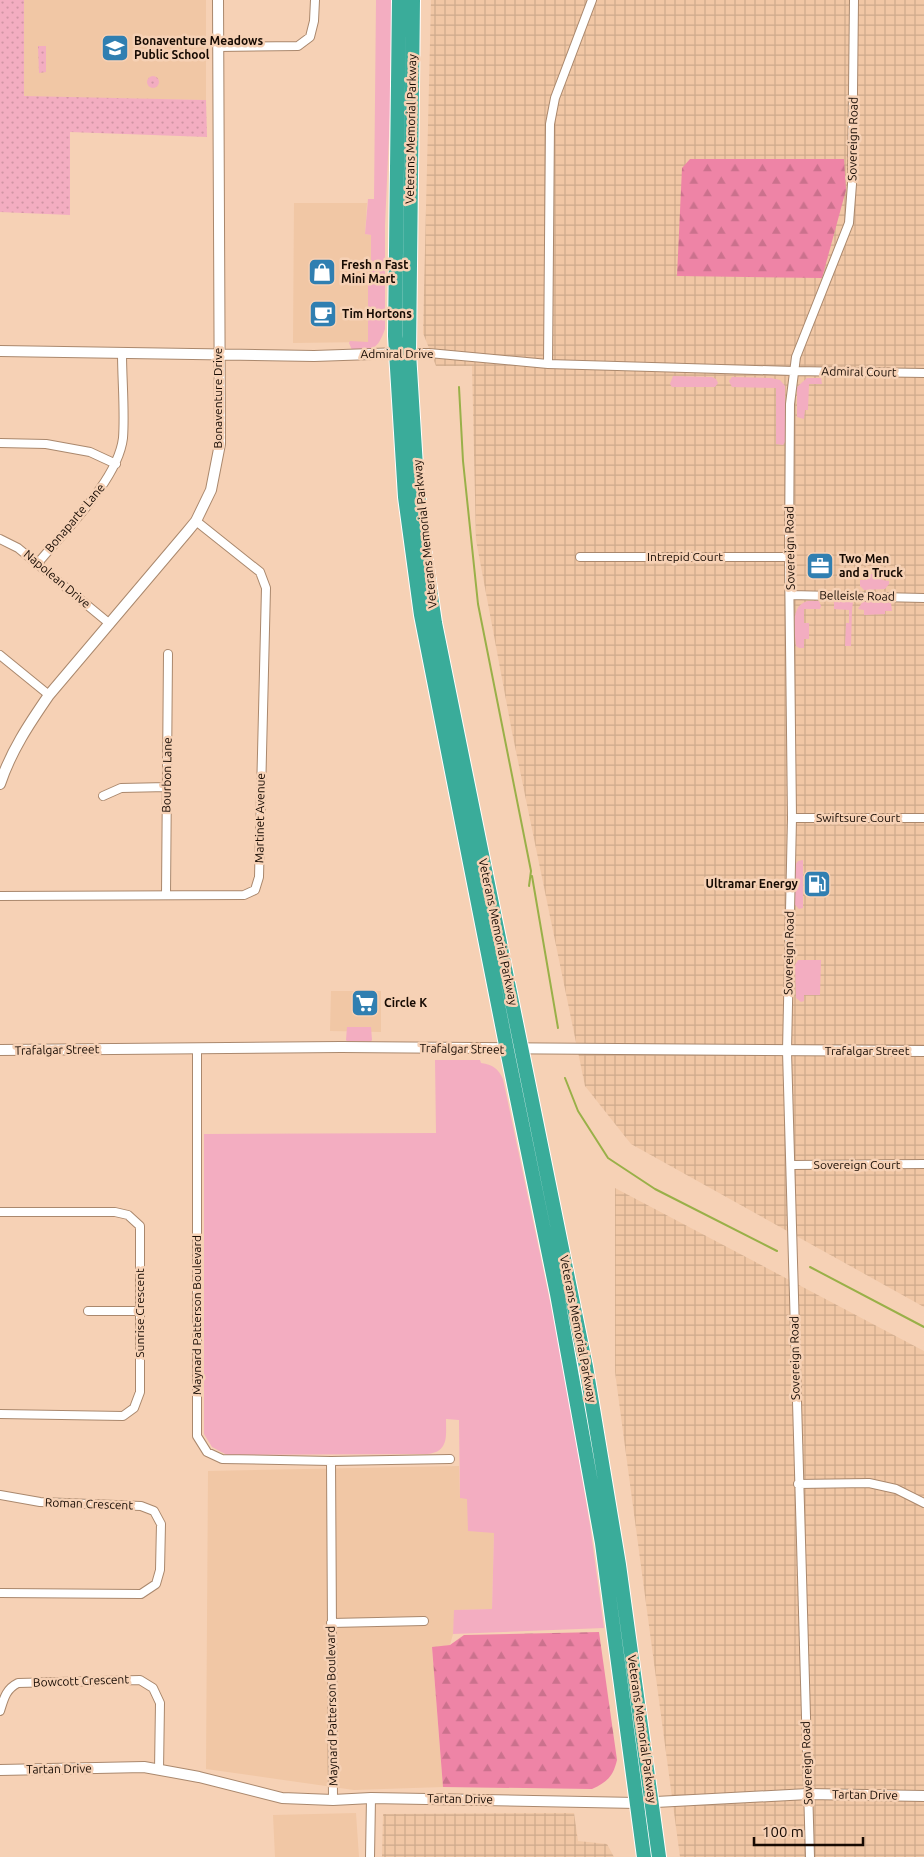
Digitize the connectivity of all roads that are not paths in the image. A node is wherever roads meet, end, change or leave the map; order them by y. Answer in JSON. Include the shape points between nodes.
{"nodes":[{"id":1,"x":218,"y":0,"type":"edge"},
{"id":2,"x":315,"y":0,"type":"edge"},
{"id":3,"x":399,"y":0,"type":"edge"},
{"id":4,"x":413,"y":0,"type":"edge"},
{"id":5,"x":592,"y":0,"type":"edge"},
{"id":6,"x":854,"y":0,"type":"edge"},
{"id":7,"x":218,"y":47,"type":"junction"},
{"id":8,"x":0,"y":351,"type":"edge"},
{"id":9,"x":122,"y":353,"type":"junction"},
{"id":10,"x":403,"y":353,"type":"junction"},
{"id":11,"x":219,"y":354,"type":"junction"},
{"id":12,"x":548,"y":364,"type":"junction"},
{"id":13,"x":793,"y":371,"type":"junction"},
{"id":14,"x":924,"y":373,"type":"edge"},
{"id":15,"x":0,"y":443,"type":"edge"},
{"id":16,"x":116,"y":464,"type":"junction"},
{"id":17,"x":196,"y":521,"type":"junction"},
{"id":18,"x":0,"y":539,"type":"edge"},
{"id":19,"x":580,"y":556,"type":"dead end"},
{"id":20,"x":789,"y":557,"type":"junction"},
{"id":21,"x":38,"y":563,"type":"junction"},
{"id":22,"x":790,"y":595,"type":"junction"},
{"id":23,"x":924,"y":598,"type":"edge"},
{"id":24,"x":110,"y":624,"type":"junction"},
{"id":25,"x":168,"y":654,"type":"dead end"},
{"id":26,"x":0,"y":655,"type":"edge"},
{"id":27,"x":49,"y":695,"type":"junction"},
{"id":28,"x":0,"y":784,"type":"edge"},
{"id":29,"x":167,"y":787,"type":"junction"},
{"id":30,"x":103,"y":796,"type":"dead end"},
{"id":31,"x":792,"y":818,"type":"junction"},
{"id":32,"x":924,"y":818,"type":"edge"},
{"id":33,"x":166,"y":895,"type":"junction"},
{"id":34,"x":0,"y":896,"type":"edge"},
{"id":35,"x":197,"y":1049,"type":"junction"},
{"id":36,"x":522,"y":1049,"type":"junction"},
{"id":37,"x":0,"y":1050,"type":"edge"},
{"id":38,"x":507,"y":1050,"type":"junction"},
{"id":39,"x":787,"y":1051,"type":"junction"},
{"id":40,"x":924,"y":1051,"type":"edge"},
{"id":41,"x":924,"y":1164,"type":"edge"},
{"id":42,"x":791,"y":1165,"type":"junction"},
{"id":43,"x":0,"y":1212,"type":"edge"},
{"id":44,"x":88,"y":1311,"type":"dead end"},
{"id":45,"x":140,"y":1311,"type":"junction"},
{"id":46,"x":0,"y":1414,"type":"edge"},
{"id":47,"x":450,"y":1459,"type":"dead end"},
{"id":48,"x":331,"y":1461,"type":"junction"},
{"id":49,"x":798,"y":1484,"type":"junction"},
{"id":50,"x":0,"y":1495,"type":"edge"},
{"id":51,"x":924,"y":1503,"type":"edge"},
{"id":52,"x":0,"y":1593,"type":"edge"},
{"id":53,"x":424,"y":1621,"type":"dead end"},
{"id":54,"x":331,"y":1623,"type":"junction"},
{"id":55,"x":0,"y":1711,"type":"edge"},
{"id":56,"x":0,"y":1770,"type":"edge"},
{"id":57,"x":159,"y":1770,"type":"junction"},
{"id":58,"x":808,"y":1794,"type":"junction"},
{"id":59,"x":924,"y":1796,"type":"edge"},
{"id":60,"x":371,"y":1798,"type":"junction"},
{"id":61,"x":333,"y":1800,"type":"junction"},
{"id":62,"x":637,"y":1803,"type":"junction"},
{"id":63,"x":652,"y":1803,"type":"junction"},
{"id":64,"x":370,"y":1857,"type":"edge"},
{"id":65,"x":644,"y":1857,"type":"edge"},
{"id":66,"x":659,"y":1857,"type":"edge"},
{"id":67,"x":810,"y":1857,"type":"edge"}],
"edges":[{"from":1,"to":7,"type":"street","name":"Bonaventure Drive"},
{"from":2,"to":7,"type":"street","via":[[310,37],[298,46]]},
{"from":3,"to":10,"type":"highway","name":"Veterans Memorial Parkway"},
{"from":4,"to":10,"type":"highway","name":"Veterans Memorial Parkway"},
{"from":5,"to":12,"type":"street","via":[[555,98],[550,124]]},
{"from":6,"to":13,"type":"street","name":"Sovereign Road","via":[[849,223]]},
{"from":7,"to":11,"type":"street","name":"Bonaventure Drive"},
{"from":8,"to":9,"type":"street","name":"Admiral Drive"},
{"from":9,"to":11,"type":"street","name":"Admiral Drive"},
{"from":9,"to":16,"type":"street","name":"Bonaparte Lane","via":[[123,438]]},
{"from":10,"to":11,"type":"street","name":"Admiral Drive","via":[[314,356]]},
{"from":10,"to":12,"type":"street","name":"Admiral Drive"},
{"from":10,"to":36,"type":"highway","name":"Veterans Memorial Parkway","via":[[435,624]]},
{"from":10,"to":38,"type":"highway","name":"Veterans Memorial Parkway","via":[[405,497],[421,615]]},
{"from":11,"to":17,"type":"street","name":"Bonaventure Drive","via":[[220,444],[211,490]]},
{"from":12,"to":13,"type":"street","name":"Admiral Drive"},
{"from":13,"to":14,"type":"street","name":"Admiral Court"},
{"from":13,"to":20,"type":"street","name":"Sovereign Road"},
{"from":15,"to":16,"type":"street","via":[[46,444],[90,452]]},
{"from":16,"to":21,"type":"street","name":"Bonaparte Lane","via":[[103,486]]},
{"from":17,"to":24,"type":"street","name":"Bonaventure Drive"},
{"from":17,"to":33,"type":"street","name":"Martinet Avenue","via":[[260,572],[266,588],[259,877],[255,890],[244,895]]},
{"from":18,"to":21,"type":"street","name":"Napolean Drive"},
{"from":19,"to":20,"type":"street","name":"Intrepid Court"},
{"from":20,"to":22,"type":"street","name":"Sovereign Road"},
{"from":21,"to":24,"type":"street","name":"Napolean Drive"},
{"from":22,"to":23,"type":"street","name":"Belleisle Road"},
{"from":22,"to":31,"type":"street","name":"Sovereign Road"},
{"from":24,"to":27,"type":"street","name":"Bonaventure Drive"},
{"from":25,"to":29,"type":"street","name":"Bourbon Lane"},
{"from":26,"to":27,"type":"street"},
{"from":27,"to":28,"type":"street","name":"Bonaventure Drive","via":[[18,741]]},
{"from":29,"to":30,"type":"street","via":[[121,788]]},
{"from":29,"to":33,"type":"street","name":"Bourbon Lane"},
{"from":31,"to":32,"type":"street","name":"Swiftsure Court"},
{"from":31,"to":39,"type":"street","name":"Sovereign Road"},
{"from":33,"to":34,"type":"street","name":"Martinet Avenue"},
{"from":35,"to":37,"type":"street","name":"Trafalgar Street"},
{"from":35,"to":38,"type":"street","name":"Trafalgar Street"},
{"from":35,"to":48,"type":"street","name":"Maynard Patterson Boulevard","via":[[197,1436],[207,1452],[222,1460]]},
{"from":36,"to":38,"type":"street","name":"Trafalgar Street"},
{"from":36,"to":39,"type":"street","name":"Trafalgar Street"},
{"from":36,"to":63,"type":"highway","name":"Veterans Memorial Parkway","via":[[586,1367],[620,1565]]},
{"from":38,"to":62,"type":"highway","name":"Veterans Memorial Parkway","via":[[557,1294],[602,1543]]},
{"from":39,"to":40,"type":"street","name":"Trafalgar Street"},
{"from":39,"to":42,"type":"street","name":"Sovereign Road"},
{"from":41,"to":42,"type":"street","name":"Sovereign Court"},
{"from":42,"to":49,"type":"street","name":"Sovereign Road"},
{"from":43,"to":45,"type":"street","name":"Sunrise Crescent","via":[[128,1214],[140,1226]]},
{"from":44,"to":45,"type":"street"},
{"from":45,"to":46,"type":"street","name":"Sunrise Crescent","via":[[140,1392],[134,1408],[123,1416]]},
{"from":47,"to":48,"type":"street","name":"Maynard Patterson Boulevard"},
{"from":48,"to":54,"type":"street","name":"Maynard Patterson Boulevard"},
{"from":49,"to":51,"type":"street","via":[[869,1483],[896,1489]]},
{"from":49,"to":58,"type":"street","name":"Sovereign Road"},
{"from":50,"to":52,"type":"street","name":"Roman Crescent","via":[[40,1502],[141,1506],[154,1511],[161,1524],[160,1570],[156,1584],[142,1594]]},
{"from":53,"to":54,"type":"street"},
{"from":54,"to":61,"type":"street","name":"Maynard Patterson Boulevard"},
{"from":55,"to":57,"type":"street","name":"Bowcott Crescent","via":[[5,1694],[18,1683],[140,1680],[153,1688],[160,1703]]},
{"from":56,"to":57,"type":"street","name":"Tartan Drive","via":[[144,1767]]},
{"from":57,"to":61,"type":"street","name":"Tartan Drive","via":[[282,1798]]},
{"from":58,"to":59,"type":"street","name":"Tartan Drive"},
{"from":58,"to":63,"type":"street","name":"Tartan Drive"},
{"from":58,"to":67,"type":"street","name":"Sovereign Road"},
{"from":60,"to":61,"type":"street","name":"Tartan Drive"},
{"from":60,"to":62,"type":"street","name":"Tartan Drive"},
{"from":60,"to":64,"type":"street"},
{"from":62,"to":63,"type":"street","name":"Tartan Drive"},
{"from":62,"to":65,"type":"highway","name":"Veterans Memorial Parkway"},
{"from":63,"to":66,"type":"highway","name":"Veterans Memorial Parkway"}]}
